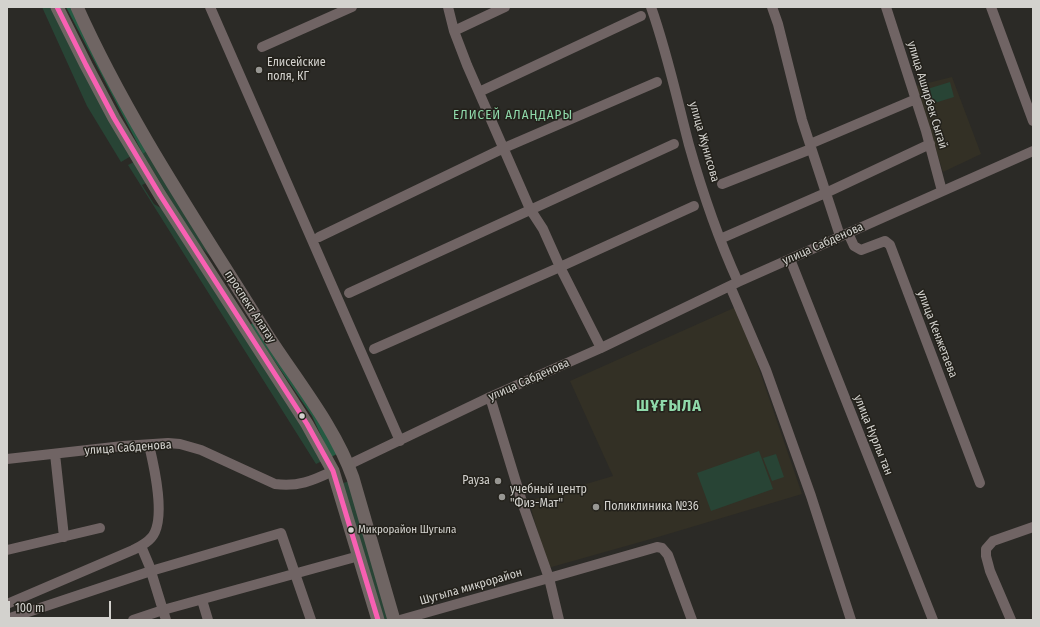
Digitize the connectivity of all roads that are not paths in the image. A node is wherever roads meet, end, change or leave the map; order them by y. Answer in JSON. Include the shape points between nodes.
{"nodes":[{"id":1,"x":58,"y":7,"type":"edge"},
{"id":2,"x":77,"y":7,"type":"edge"},
{"id":3,"x":210,"y":7,"type":"edge"},
{"id":4,"x":352,"y":7,"type":"edge"},
{"id":5,"x":448,"y":7,"type":"edge"},
{"id":6,"x":505,"y":7,"type":"edge"},
{"id":7,"x":651,"y":7,"type":"edge"},
{"id":8,"x":772,"y":7,"type":"edge"},
{"id":9,"x":886,"y":7,"type":"edge"},
{"id":10,"x":991,"y":7,"type":"edge"},
{"id":11,"x":640,"y":16,"type":"dead end"},
{"id":12,"x":454,"y":31,"type":"junction"},
{"id":13,"x":262,"y":47,"type":"dead end"},
{"id":14,"x":657,"y":82,"type":"dead end"},
{"id":15,"x":479,"y":92,"type":"junction"},
{"id":16,"x":916,"y":98,"type":"junction"},
{"id":17,"x":1033,"y":121,"type":"edge"},
{"id":18,"x":674,"y":144,"type":"dead end"},
{"id":19,"x":930,"y":144,"type":"junction"},
{"id":20,"x":811,"y":147,"type":"junction"},
{"id":21,"x":504,"y":148,"type":"junction"},
{"id":22,"x":1033,"y":151,"type":"edge"},
{"id":23,"x":722,"y":184,"type":"dead end"},
{"id":24,"x":942,"y":191,"type":"junction"},
{"id":25,"x":826,"y":192,"type":"junction"},
{"id":26,"x":694,"y":206,"type":"dead end"},
{"id":27,"x":530,"y":209,"type":"junction"},
{"id":28,"x":844,"y":235,"type":"junction"},
{"id":29,"x":319,"y":237,"type":"dead end"},
{"id":30,"x":720,"y":239,"type":"junction"},
{"id":31,"x":790,"y":259,"type":"junction"},
{"id":32,"x":560,"y":267,"type":"junction"},
{"id":33,"x":734,"y":284,"type":"junction"},
{"id":34,"x":349,"y":293,"type":"dead end"},
{"id":35,"x":256,"y":316,"type":"junction"},
{"id":36,"x":243,"y":325,"type":"junction"},
{"id":37,"x":601,"y":348,"type":"junction"},
{"id":38,"x":374,"y":349,"type":"dead end"},
{"id":39,"x":490,"y":397,"type":"junction"},
{"id":40,"x":400,"y":440,"type":"junction"},
{"id":41,"x":149,"y":445,"type":"junction"},
{"id":42,"x":55,"y":454,"type":"junction"},
{"id":43,"x":7,"y":459,"type":"edge"},
{"id":44,"x":348,"y":465,"type":"junction"},
{"id":45,"x":333,"y":472,"type":"junction"},
{"id":46,"x":980,"y":483,"type":"dead end"},
{"id":47,"x":1033,"y":527,"type":"edge"},
{"id":48,"x":100,"y":528,"type":"dead end"},
{"id":49,"x":64,"y":537,"type":"junction"},
{"id":50,"x":141,"y":546,"type":"junction"},
{"id":51,"x":7,"y":550,"type":"edge"},
{"id":52,"x":359,"y":556,"type":"junction"},
{"id":53,"x":151,"y":572,"type":"junction"},
{"id":54,"x":296,"y":573,"type":"junction"},
{"id":55,"x":549,"y":578,"type":"junction"},
{"id":56,"x":202,"y":600,"type":"junction"},
{"id":57,"x":7,"y":604,"type":"edge"},
{"id":58,"x":164,"y":615,"type":"edge"},
{"id":59,"x":7,"y":619,"type":"edge"},
{"id":60,"x":133,"y":620,"type":"edge"},
{"id":61,"x":208,"y":620,"type":"edge"},
{"id":62,"x":311,"y":620,"type":"edge"},
{"id":63,"x":378,"y":620,"type":"edge"},
{"id":64,"x":394,"y":620,"type":"edge"},
{"id":65,"x":400,"y":620,"type":"edge"},
{"id":66,"x":559,"y":620,"type":"edge"},
{"id":67,"x":692,"y":620,"type":"edge"},
{"id":68,"x":851,"y":620,"type":"edge"},
{"id":69,"x":933,"y":620,"type":"edge"},
{"id":70,"x":1011,"y":620,"type":"edge"}],
"edges":[{"from":1,"to":36,"type":"main road","name":"проспект Алатау","via":[[114,118]]},
{"from":2,"to":35,"type":"main road","name":"проспект Алатау","via":[[89,35],[153,152]]},
{"from":3,"to":40,"type":"street"},
{"from":4,"to":13,"type":"street"},
{"from":5,"to":12,"type":"street"},
{"from":6,"to":12,"type":"street"},
{"from":7,"to":30,"type":"street","name":"улица Жунисова","via":[[693,158]]},
{"from":8,"to":20,"type":"street","name":"улица Кенжетаева"},
{"from":9,"to":16,"type":"street","name":"улица Аширбек Сыгай"},
{"from":10,"to":17,"type":"street"},
{"from":11,"to":15,"type":"street"},
{"from":12,"to":15,"type":"street"},
{"from":14,"to":21,"type":"street"},
{"from":15,"to":21,"type":"street"},
{"from":16,"to":19,"type":"street","name":"улица Аширбек Сыгай"},
{"from":16,"to":20,"type":"street"},
{"from":18,"to":27,"type":"street"},
{"from":19,"to":24,"type":"street","name":"улица Аширбек Сыгай"},
{"from":19,"to":25,"type":"street"},
{"from":20,"to":23,"type":"street"},
{"from":20,"to":25,"type":"street","name":"улица Кенжетаева"},
{"from":21,"to":27,"type":"street"},
{"from":21,"to":29,"type":"street"},
{"from":22,"to":24,"type":"street","name":"улица Сабденова"},
{"from":24,"to":28,"type":"street","name":"улица Сабденова"},
{"from":25,"to":28,"type":"street","name":"улица Кенжетаева"},
{"from":25,"to":30,"type":"street"},
{"from":26,"to":32,"type":"street"},
{"from":27,"to":32,"type":"street","via":[[543,228]]},
{"from":27,"to":34,"type":"street"},
{"from":28,"to":31,"type":"street","name":"улица Сабденова"},
{"from":28,"to":46,"type":"street","name":"улица Кенжетаева","via":[[861,250],[885,241],[890,245]]},
{"from":30,"to":33,"type":"street","name":"улица Жунисова"},
{"from":31,"to":33,"type":"street","name":"улица Сабденова"},
{"from":31,"to":69,"type":"street","name":"улица Нурлы тан"},
{"from":32,"to":37,"type":"street"},
{"from":32,"to":38,"type":"street"},
{"from":33,"to":37,"type":"street","name":"улица Сабденова"},
{"from":33,"to":68,"type":"street","name":"улица Жунисова","via":[[813,503]]},
{"from":35,"to":36,"type":"main road"},
{"from":35,"to":44,"type":"main road","name":"проспект Алатау","via":[[323,420]]},
{"from":36,"to":45,"type":"main road","name":"проспект Алатау","via":[[307,424]]},
{"from":37,"to":39,"type":"street","name":"улица Сабденова"},
{"from":39,"to":40,"type":"street","name":"улица Сабденова"},
{"from":39,"to":55,"type":"street","via":[[523,505]]},
{"from":40,"to":44,"type":"street","name":"улица Сабденова"},
{"from":41,"to":42,"type":"street","name":"улица Сабденова"},
{"from":41,"to":45,"type":"street","name":"улица Сабденова","via":[[180,444],[201,450],[274,484],[287,486],[301,484]]},
{"from":41,"to":50,"type":"street","via":[[159,509],[155,531]]},
{"from":42,"to":43,"type":"street","name":"улица Сабденова"},
{"from":42,"to":49,"type":"street"},
{"from":44,"to":45,"type":"main road","name":"улица Сабденова"},
{"from":44,"to":64,"type":"main road","name":"проспект Алатау"},
{"from":45,"to":52,"type":"main road","name":"проспект Алатау"},
{"from":47,"to":70,"type":"street","via":[[993,541],[986,549],[990,571]]},
{"from":48,"to":49,"type":"street"},
{"from":49,"to":51,"type":"street"},
{"from":50,"to":53,"type":"street"},
{"from":50,"to":57,"type":"street"},
{"from":52,"to":54,"type":"street"},
{"from":52,"to":63,"type":"main road","name":"проспект Алатау"},
{"from":53,"to":54,"type":"street","via":[[281,534]]},
{"from":53,"to":58,"type":"street"},
{"from":53,"to":59,"type":"street"},
{"from":54,"to":56,"type":"street"},
{"from":54,"to":62,"type":"street"},
{"from":55,"to":65,"type":"street","name":"Шугыла микрорайон"},
{"from":55,"to":66,"type":"street"},
{"from":55,"to":67,"type":"street","name":"Шугыла микрорайон","via":[[660,547],[668,555]]},
{"from":56,"to":58,"type":"street"},
{"from":56,"to":61,"type":"street"},
{"from":58,"to":60,"type":"street"}]}
